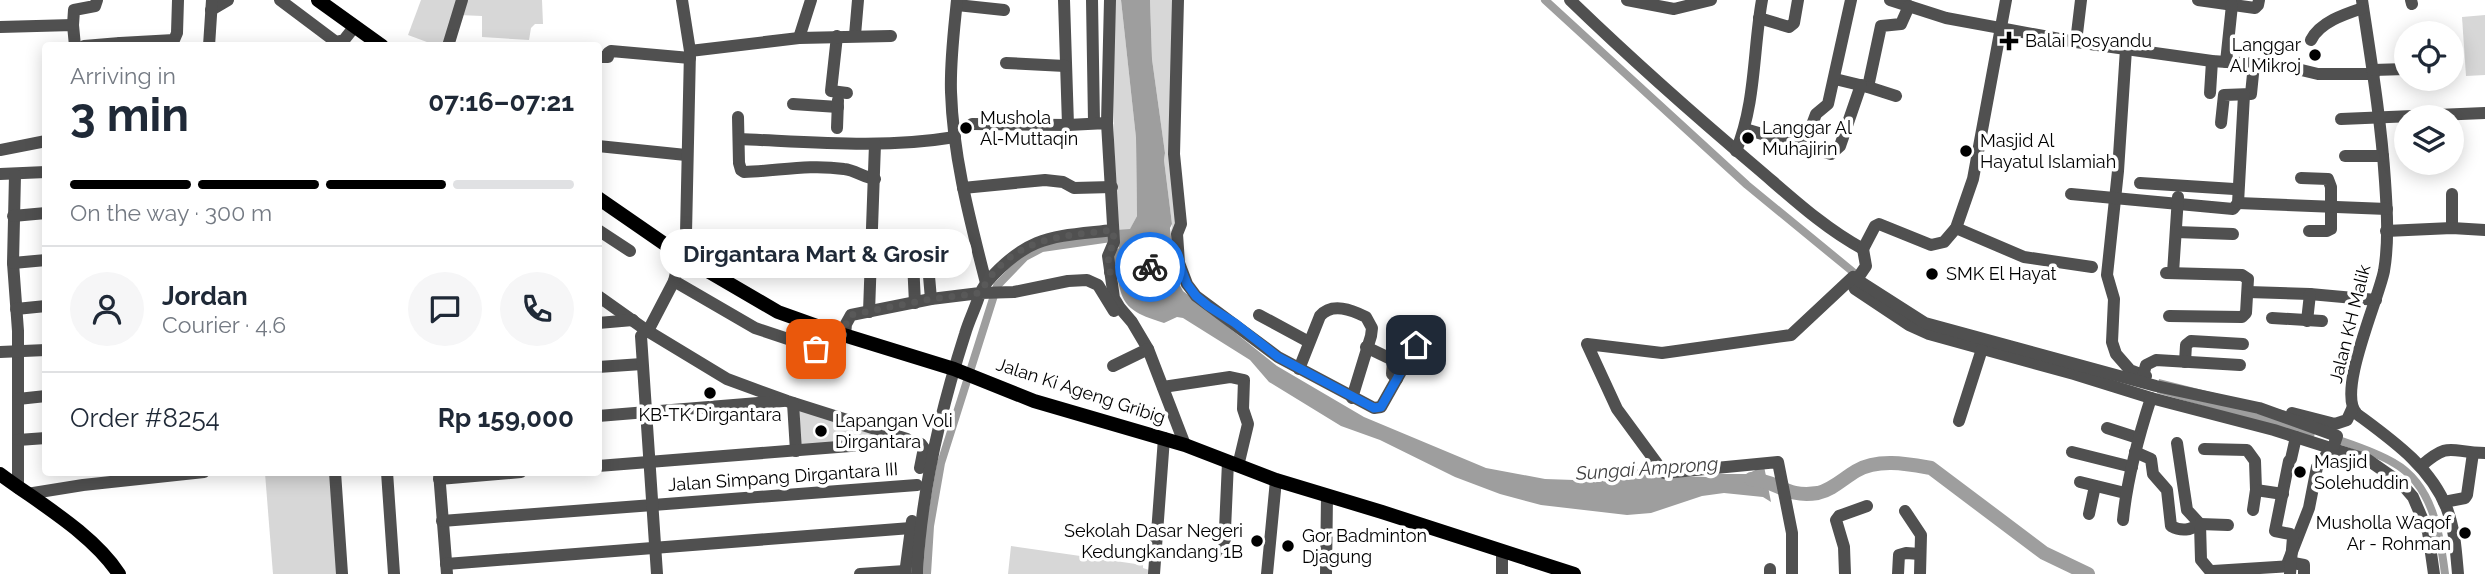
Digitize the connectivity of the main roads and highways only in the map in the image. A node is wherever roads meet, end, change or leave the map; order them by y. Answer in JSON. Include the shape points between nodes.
{"nodes":[{"id":1,"x":318,"y":0,"type":"edge"},
{"id":2,"x":377,"y":42,"type":"edge"},
{"id":3,"x":602,"y":201,"type":"edge"},
{"id":4,"x":0,"y":474,"type":"edge"},
{"id":5,"x":0,"y":485,"type":"edge"},
{"id":6,"x":111,"y":574,"type":"edge"},
{"id":7,"x":119,"y":574,"type":"edge"},
{"id":8,"x":1574,"y":574,"type":"edge"}],
"edges":[{"from":1,"to":2,"type":"main road"},
{"from":3,"to":8,"type":"main road","name":"Jalan Ki Ageng Gribig","via":[[682,256],[778,312],[1034,401],[1164,438],[1276,480]]},
{"from":4,"to":7,"type":"main road","via":[[95,545]]},
{"from":5,"to":6,"type":"main road","via":[[75,539]]}]}
